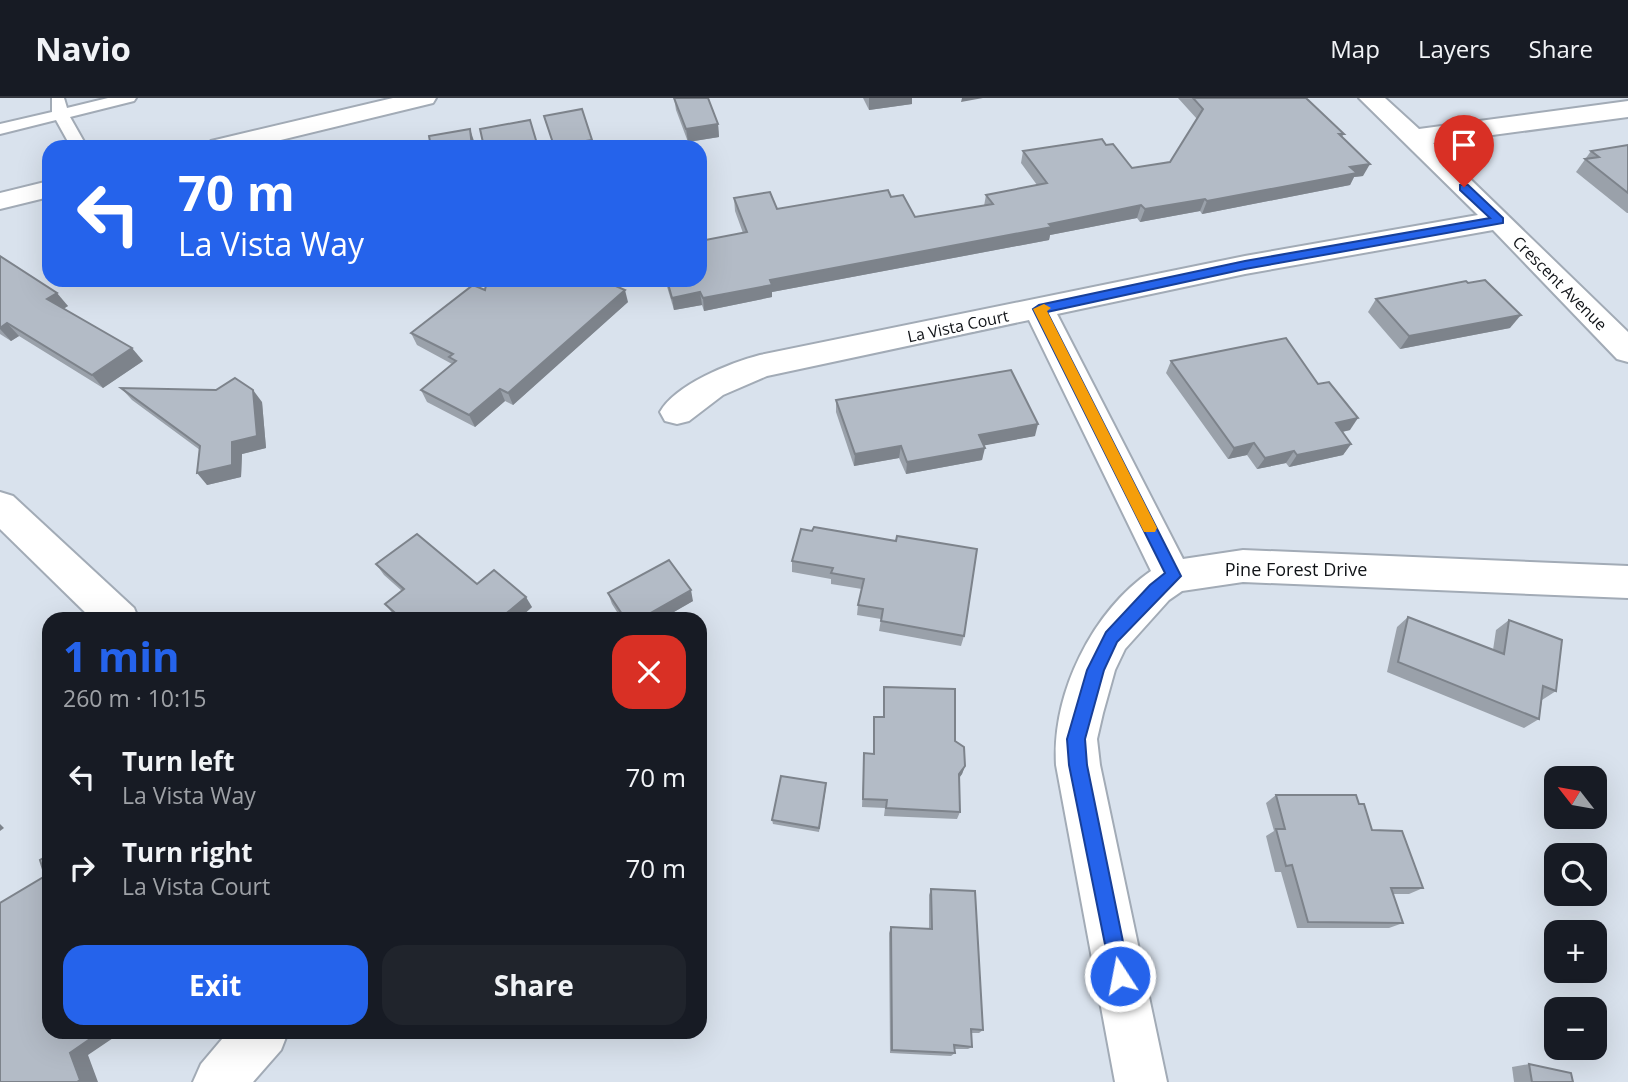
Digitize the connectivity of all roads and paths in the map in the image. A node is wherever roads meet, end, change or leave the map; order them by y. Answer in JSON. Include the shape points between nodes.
{"nodes":[{"id":1,"x":128,"y":98,"type":"edge"},
{"id":2,"x":424,"y":98,"type":"edge"},
{"id":3,"x":1371,"y":98,"type":"edge"},
{"id":4,"x":59,"y":106,"type":"edge"},
{"id":5,"x":1628,"y":109,"type":"edge"},
{"id":6,"x":0,"y":129,"type":"edge"},
{"id":7,"x":1412,"y":138,"type":"junction"},
{"id":8,"x":76,"y":140,"type":"edge"},
{"id":9,"x":249,"y":140,"type":"edge"},
{"id":10,"x":42,"y":191,"type":"edge"},
{"id":11,"x":0,"y":201,"type":"edge"},
{"id":12,"x":1499,"y":220,"type":"junction"},
{"id":13,"x":1039,"y":309,"type":"junction"},
{"id":14,"x":1628,"y":351,"type":"edge"},
{"id":15,"x":677,"y":412,"type":"dead end"},
{"id":16,"x":0,"y":506,"type":"edge"},
{"id":17,"x":1174,"y":576,"type":"junction"},
{"id":18,"x":1628,"y":582,"type":"edge"},
{"id":19,"x":112,"y":612,"type":"edge"},
{"id":20,"x":257,"y":1039,"type":"edge"},
{"id":21,"x":219,"y":1082,"type":"edge"},
{"id":22,"x":1141,"y":1082,"type":"edge"}],
"edges":[{"from":1,"to":4,"type":"lane"},
{"from":2,"to":9,"type":"street"},
{"from":3,"to":7,"type":"street","name":"Crescent Avenue"},
{"from":4,"to":6,"type":"lane"},
{"from":4,"to":8,"type":"lane"},
{"from":5,"to":7,"type":"street"},
{"from":7,"to":12,"type":"street","name":"Crescent Avenue"},
{"from":10,"to":11,"type":"street"},
{"from":12,"to":13,"type":"street","name":"La Vista Court","via":[[1245,265]]},
{"from":12,"to":14,"type":"street","name":"Crescent Avenue"},
{"from":13,"to":15,"type":"street","name":"La Vista Court","via":[[760,366],[710,387]]},
{"from":13,"to":17,"type":"street"},
{"from":16,"to":19,"type":"street"},
{"from":17,"to":18,"type":"street","name":"Pine Forest Drive","via":[[1243,566],[1296,566]]},
{"from":17,"to":22,"type":"street","via":[[1155,589],[1111,637],[1095,670],[1076,739]]},
{"from":20,"to":21,"type":"street"}]}
